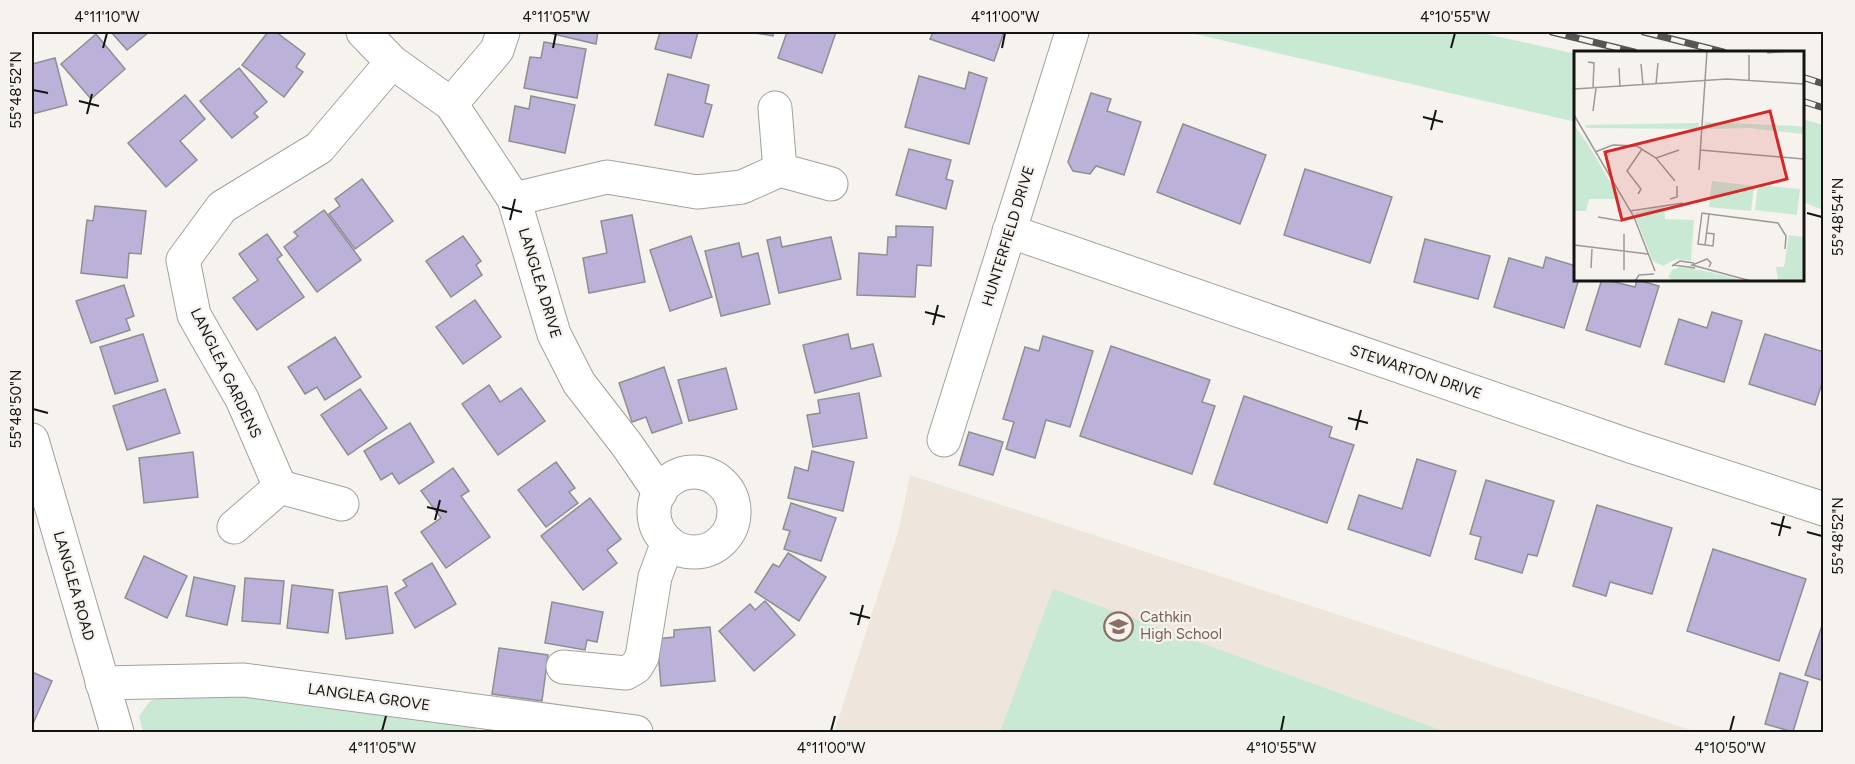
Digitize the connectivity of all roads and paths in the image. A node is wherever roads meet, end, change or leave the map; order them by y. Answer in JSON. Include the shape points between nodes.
{"nodes":[{"id":1,"x":363,"y":32,"type":"edge"},
{"id":2,"x":503,"y":32,"type":"edge"},
{"id":3,"x":1072,"y":32,"type":"edge"},
{"id":4,"x":392,"y":62,"type":"junction"},
{"id":5,"x":451,"y":104,"type":"junction"},
{"id":6,"x":775,"y":108,"type":"dead end"},
{"id":7,"x":780,"y":170,"type":"junction"},
{"id":8,"x":831,"y":184,"type":"dead end"},
{"id":9,"x":514,"y":199,"type":"junction"},
{"id":10,"x":1010,"y":231,"type":"junction"},
{"id":11,"x":32,"y":440,"type":"edge"},
{"id":12,"x":944,"y":440,"type":"dead end"},
{"id":13,"x":280,"y":487,"type":"junction"},
{"id":14,"x":660,"y":493,"type":"junction"},
{"id":15,"x":342,"y":504,"type":"dead end"},
{"id":16,"x":1824,"y":509,"type":"edge"},
{"id":17,"x":234,"y":527,"type":"dead end"},
{"id":18,"x":668,"y":543,"type":"junction"},
{"id":19,"x":564,"y":667,"type":"dead end"},
{"id":20,"x":102,"y":683,"type":"junction"},
{"id":21,"x":117,"y":732,"type":"edge"},
{"id":22,"x":636,"y":732,"type":"edge"}],
"edges":[{"from":1,"to":4,"type":"street","name":"LANGLEA DRIVE"},
{"from":2,"to":5,"type":"street","via":[[497,50]]},
{"from":3,"to":10,"type":"street","name":"HUNTERFIELD DRIVE"},
{"from":4,"to":5,"type":"street","name":"LANGLEA DRIVE"},
{"from":4,"to":13,"type":"street","name":"LANGLEA GARDENS","via":[[319,148],[222,207],[183,260],[194,315],[242,399]]},
{"from":5,"to":9,"type":"street","name":"LANGLEA DRIVE"},
{"from":6,"to":7,"type":"street"},
{"from":7,"to":8,"type":"street"},
{"from":7,"to":9,"type":"street","via":[[742,187],[697,192],[607,177]]},
{"from":9,"to":14,"type":"street","name":"LANGLEA DRIVE","via":[[554,334],[579,383]]},
{"from":10,"to":12,"type":"street","name":"HUNTERFIELD DRIVE"},
{"from":10,"to":16,"type":"street","name":"STEWARTON DRIVE","via":[[1633,447]]},
{"from":11,"to":20,"type":"street","name":"LANGLEA ROAD"},
{"from":13,"to":15,"type":"street"},
{"from":13,"to":17,"type":"street"},
{"from":14,"to":18,"type":"street","via":[[653,509],[660,537]]},
{"from":14,"to":18,"type":"street","via":[[664,484],[685,472],[709,474],[726,485],[733,497],[735,521],[720,545],[696,554],[677,550]]},
{"from":18,"to":19,"type":"street","via":[[655,577],[642,657],[636,667],[626,673]]},
{"from":20,"to":21,"type":"street","name":"LANGLEA ROAD"},
{"from":20,"to":22,"type":"street","name":"LANGLEA GROVE","via":[[244,680]]}]}
